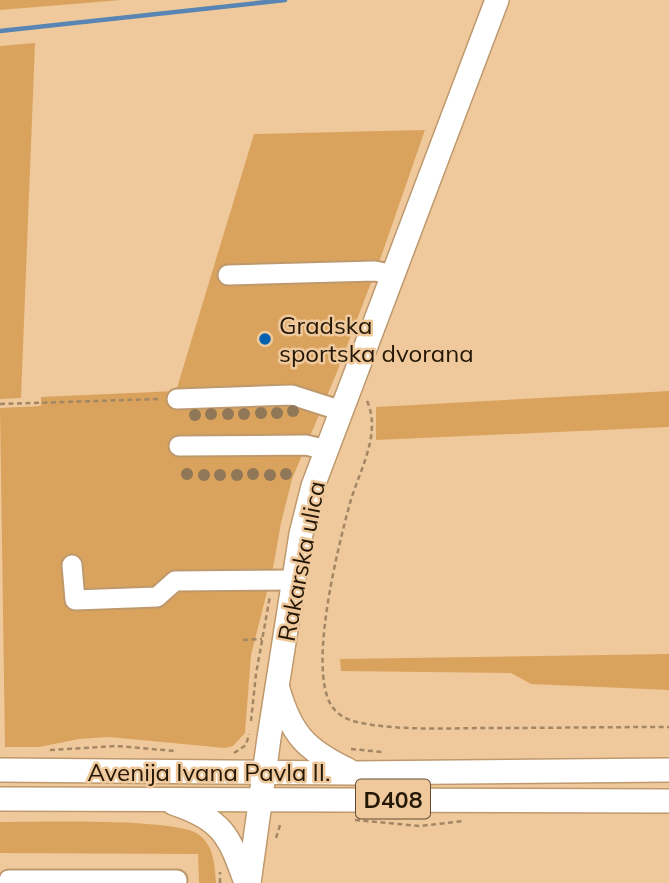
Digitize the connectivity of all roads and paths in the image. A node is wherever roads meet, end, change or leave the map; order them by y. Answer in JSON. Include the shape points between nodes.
{"nodes":[{"id":1,"x":494,"y":8,"type":"edge"},
{"id":2,"x":228,"y":275,"type":"dead end"},
{"id":3,"x":394,"y":275,"type":"junction"},
{"id":4,"x":355,"y":375,"type":"junction"},
{"id":5,"x":177,"y":399,"type":"joint"},
{"id":6,"x":0,"y":404,"type":"edge"},
{"id":7,"x":342,"y":411,"type":"junction"},
{"id":8,"x":179,"y":446,"type":"dead end"},
{"id":9,"x":327,"y":450,"type":"junction"},
{"id":10,"x":72,"y":565,"type":"dead end"},
{"id":11,"x":294,"y":580,"type":"junction"},
{"id":12,"x":262,"y":639,"type":"dead end"},
{"id":13,"x":243,"y":640,"type":"dead end"},
{"id":14,"x":277,"y":687,"type":"junction"},
{"id":15,"x":669,"y":727,"type":"edge"},
{"id":16,"x":246,"y":745,"type":"dead end"},
{"id":17,"x":45,"y":751,"type":"dead end"},
{"id":18,"x":182,"y":752,"type":"dead end"},
{"id":19,"x":225,"y":756,"type":"dead end"},
{"id":20,"x":0,"y":770,"type":"edge"},
{"id":21,"x":669,"y":770,"type":"edge"},
{"id":22,"x":264,"y":772,"type":"junction"},
{"id":23,"x":354,"y":773,"type":"junction"},
{"id":24,"x":0,"y":799,"type":"edge"},
{"id":25,"x":160,"y":799,"type":"junction"},
{"id":26,"x":260,"y":799,"type":"junction"},
{"id":27,"x":669,"y":801,"type":"edge"},
{"id":28,"x":177,"y":880,"type":"dead end"},
{"id":29,"x":9,"y":882,"type":"edge"},
{"id":30,"x":133,"y":882,"type":"edge"},
{"id":31,"x":247,"y":883,"type":"edge"}],
"edges":[{"from":1,"to":3,"type":"main road","name":"Rakarska ulica"},
{"from":2,"to":3,"type":"lane","via":[[374,271]]},
{"from":3,"to":4,"type":"main road","name":"Rakarska ulica"},
{"from":4,"to":7,"type":"main road","name":"Rakarska ulica"},
{"from":4,"to":15,"type":"path","via":[[369,406],[371,439],[332,573],[321,671],[332,707],[342,717],[361,723],[420,728]]},
{"from":5,"to":6,"type":"path"},
{"from":5,"to":7,"type":"lane","via":[[292,395]]},
{"from":7,"to":9,"type":"main road","name":"Rakarska ulica"},
{"from":8,"to":9,"type":"lane","via":[[306,445]]},
{"from":9,"to":11,"type":"main road","name":"Rakarska ulica","via":[[313,486]]},
{"from":10,"to":11,"type":"lane","via":[[75,600],[157,597],[176,581]]},
{"from":11,"to":14,"type":"main road","name":"Rakarska ulica"},
{"from":12,"to":13,"type":"path"},
{"from":14,"to":22,"type":"main road","name":"Rakarska ulica"},
{"from":14,"to":23,"type":"main road","via":[[288,720],[303,743]]},
{"from":16,"to":19,"type":"path"},
{"from":17,"to":18,"type":"path","via":[[116,746]]},
{"from":20,"to":22,"type":"main road","name":"Avenija Ivana Pavla II.","number":"D408"},
{"from":21,"to":23,"type":"main road","name":"Avenija Ivana Pavla II.","number":"D408"},
{"from":22,"to":23,"type":"main road","name":"Avenija Ivana Pavla II.","number":"D408"},
{"from":22,"to":26,"type":"main road","name":"Rakarska ulica"},
{"from":24,"to":25,"type":"main road","name":"Avenija Ivana Pavla II.","number":"D408"},
{"from":25,"to":26,"type":"main road","name":"Avenija Ivana Pavla II.","number":"D408"},
{"from":25,"to":31,"type":"main road","via":[[198,813],[221,828]]},
{"from":26,"to":27,"type":"main road","name":"Avenija Ivana Pavla II.","number":"D408"},
{"from":26,"to":31,"type":"main road","name":"Rakarska ulica"},
{"from":28,"to":30,"type":"lane"},
{"from":29,"to":30,"type":"lane"}]}
